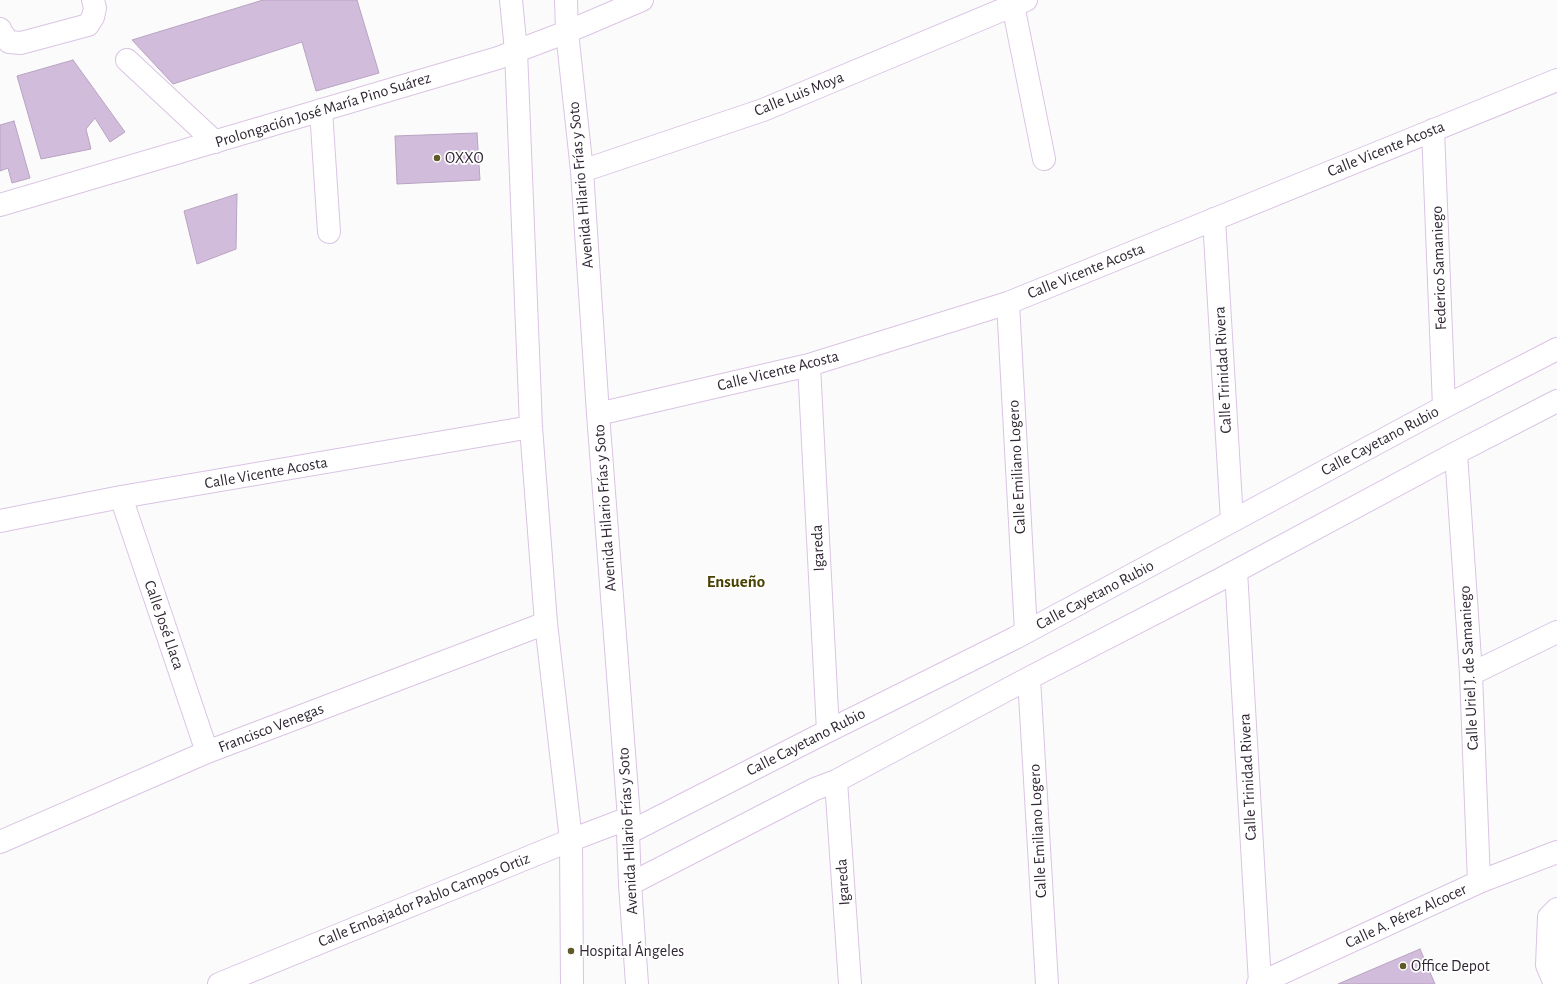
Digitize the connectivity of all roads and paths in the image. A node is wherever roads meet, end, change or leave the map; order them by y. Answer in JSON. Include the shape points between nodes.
{"nodes":[{"id":1,"x":93,"y":0,"type":"edge"},
{"id":2,"x":511,"y":0,"type":"edge"},
{"id":3,"x":566,"y":0,"type":"edge"},
{"id":4,"x":642,"y":0,"type":"edge"},
{"id":5,"x":1017,"y":2,"type":"edge"},
{"id":6,"x":0,"y":29,"type":"edge"},
{"id":7,"x":567,"y":32,"type":"junction"},
{"id":8,"x":516,"y":51,"type":"junction"},
{"id":9,"x":127,"y":60,"type":"dead end"},
{"id":10,"x":1557,"y":80,"type":"edge"},
{"id":11,"x":321,"y":110,"type":"junction"},
{"id":12,"x":1434,"y":130,"type":"junction"},
{"id":13,"x":215,"y":142,"type":"junction"},
{"id":14,"x":1044,"y":160,"type":"dead end"},
{"id":15,"x":582,"y":171,"type":"junction"},
{"id":16,"x":0,"y":205,"type":"edge"},
{"id":17,"x":1214,"y":219,"type":"junction"},
{"id":18,"x":329,"y":232,"type":"dead end"},
{"id":19,"x":1008,"y":303,"type":"junction"},
{"id":20,"x":1557,"y":348,"type":"edge"},
{"id":21,"x":809,"y":366,"type":"junction"},
{"id":22,"x":1557,"y":401,"type":"edge"},
{"id":23,"x":1444,"y":407,"type":"junction"},
{"id":24,"x":598,"y":414,"type":"junction"},
{"id":25,"x":532,"y":427,"type":"junction"},
{"id":26,"x":1456,"y":453,"type":"junction"},
{"id":27,"x":121,"y":498,"type":"junction"},
{"id":28,"x":0,"y":521,"type":"edge"},
{"id":29,"x":1232,"y":521,"type":"junction"},
{"id":30,"x":1236,"y":571,"type":"junction"},
{"id":31,"x":546,"y":623,"type":"junction"},
{"id":32,"x":1026,"y":632,"type":"junction"},
{"id":33,"x":1557,"y":632,"type":"edge"},
{"id":34,"x":1471,"y":674,"type":"junction"},
{"id":35,"x":1029,"y":678,"type":"junction"},
{"id":36,"x":828,"y":731,"type":"junction"},
{"id":37,"x":207,"y":752,"type":"junction"},
{"id":38,"x":836,"y":781,"type":"junction"},
{"id":39,"x":629,"y":825,"type":"junction"},
{"id":40,"x":1,"y":837,"type":"edge"},
{"id":41,"x":571,"y":840,"type":"junction"},
{"id":42,"x":1557,"y":852,"type":"edge"},
{"id":43,"x":1479,"y":882,"type":"junction"},
{"id":44,"x":630,"y":884,"type":"junction"},
{"id":45,"x":1557,"y":909,"type":"edge"},
{"id":46,"x":219,"y":984,"type":"edge"},
{"id":47,"x":572,"y":984,"type":"edge"},
{"id":48,"x":637,"y":984,"type":"edge"},
{"id":49,"x":850,"y":984,"type":"edge"},
{"id":50,"x":1047,"y":984,"type":"edge"},
{"id":51,"x":1259,"y":984,"type":"edge"},
{"id":52,"x":1555,"y":984,"type":"edge"}],
"edges":[{"from":1,"to":6,"type":"street","via":[[95,8],[88,25],[21,43],[9,42]]},
{"from":2,"to":8,"type":"street"},
{"from":3,"to":7,"type":"street","name":"Avenida Hilario Frías y Soto"},
{"from":4,"to":7,"type":"street","name":"Prolongación José María Pino Suárez"},
{"from":5,"to":14,"type":"street","name":"Calle Luis Moya"},
{"from":5,"to":15,"type":"street","name":"Calle Luis Moya","via":[[763,110]]},
{"from":7,"to":8,"type":"street","name":"Prolongación José María Pino Suárez"},
{"from":7,"to":15,"type":"street","name":"Avenida Hilario Frías y Soto"},
{"from":8,"to":11,"type":"street","name":"Prolongación José María Pino Suárez"},
{"from":8,"to":25,"type":"street"},
{"from":9,"to":13,"type":"street"},
{"from":10,"to":12,"type":"street","name":"Calle Vicente Acosta"},
{"from":11,"to":13,"type":"street","name":"Prolongación José María Pino Suárez"},
{"from":11,"to":18,"type":"street"},
{"from":12,"to":17,"type":"street","name":"Calle Vicente Acosta"},
{"from":12,"to":23,"type":"street","name":"Federico Samaniego"},
{"from":13,"to":16,"type":"street","name":"Prolongación José María Pino Suárez"},
{"from":15,"to":24,"type":"street","name":"Avenida Hilario Frías y Soto"},
{"from":17,"to":19,"type":"street","name":"Calle Vicente Acosta"},
{"from":17,"to":29,"type":"street","name":"Calle Trinidad Rivera"},
{"from":19,"to":21,"type":"street","name":"Calle Vicente Acosta"},
{"from":19,"to":32,"type":"street","name":"Calle Emiliano Logero"},
{"from":20,"to":23,"type":"street","name":"Calle Cayetano Rubio"},
{"from":21,"to":24,"type":"street","name":"Calle Vicente Acosta"},
{"from":21,"to":36,"type":"street","name":"Igareda"},
{"from":22,"to":26,"type":"street"},
{"from":23,"to":29,"type":"street","name":"Calle Cayetano Rubio"},
{"from":24,"to":39,"type":"street","name":"Avenida Hilario Frías y Soto"},
{"from":25,"to":27,"type":"street","name":"Calle Vicente Acosta"},
{"from":25,"to":31,"type":"street"},
{"from":26,"to":30,"type":"street"},
{"from":26,"to":34,"type":"street","name":"Calle Uriel J. de Samaniego"},
{"from":27,"to":28,"type":"street","name":"Calle Vicente Acosta"},
{"from":27,"to":37,"type":"street","name":"Calle José Llaca"},
{"from":29,"to":32,"type":"street","name":"Calle Cayetano Rubio"},
{"from":30,"to":35,"type":"street"},
{"from":30,"to":51,"type":"street","name":"Calle Trinidad Rivera"},
{"from":31,"to":37,"type":"street","name":"Francisco Venegas"},
{"from":31,"to":41,"type":"street"},
{"from":32,"to":36,"type":"street","name":"Calle Cayetano Rubio"},
{"from":33,"to":34,"type":"street"},
{"from":34,"to":43,"type":"street","name":"Calle Uriel J. de Samaniego"},
{"from":35,"to":38,"type":"street"},
{"from":35,"to":50,"type":"street","name":"Calle Emiliano Logero"},
{"from":36,"to":39,"type":"street","name":"Calle Cayetano Rubio"},
{"from":37,"to":40,"type":"street","name":"Francisco Venegas"},
{"from":38,"to":44,"type":"street","via":[[815,789]]},
{"from":38,"to":49,"type":"street","name":"Igareda"},
{"from":39,"to":41,"type":"street","name":"Calle Embajador Pablo Campos Ortiz"},
{"from":39,"to":44,"type":"street","name":"Avenida Hilario Frías y Soto"},
{"from":41,"to":46,"type":"street","name":"Calle Embajador Pablo Campos Ortiz"},
{"from":41,"to":47,"type":"street"},
{"from":42,"to":43,"type":"street","name":"Calle A. Pérez Alcocer"},
{"from":43,"to":51,"type":"street","name":"Calle A. Pérez Alcocer"},
{"from":44,"to":48,"type":"street","name":"Avenida Hilario Frías y Soto"},
{"from":45,"to":52,"type":"street","via":[[1549,917],[1547,965]]}]}
